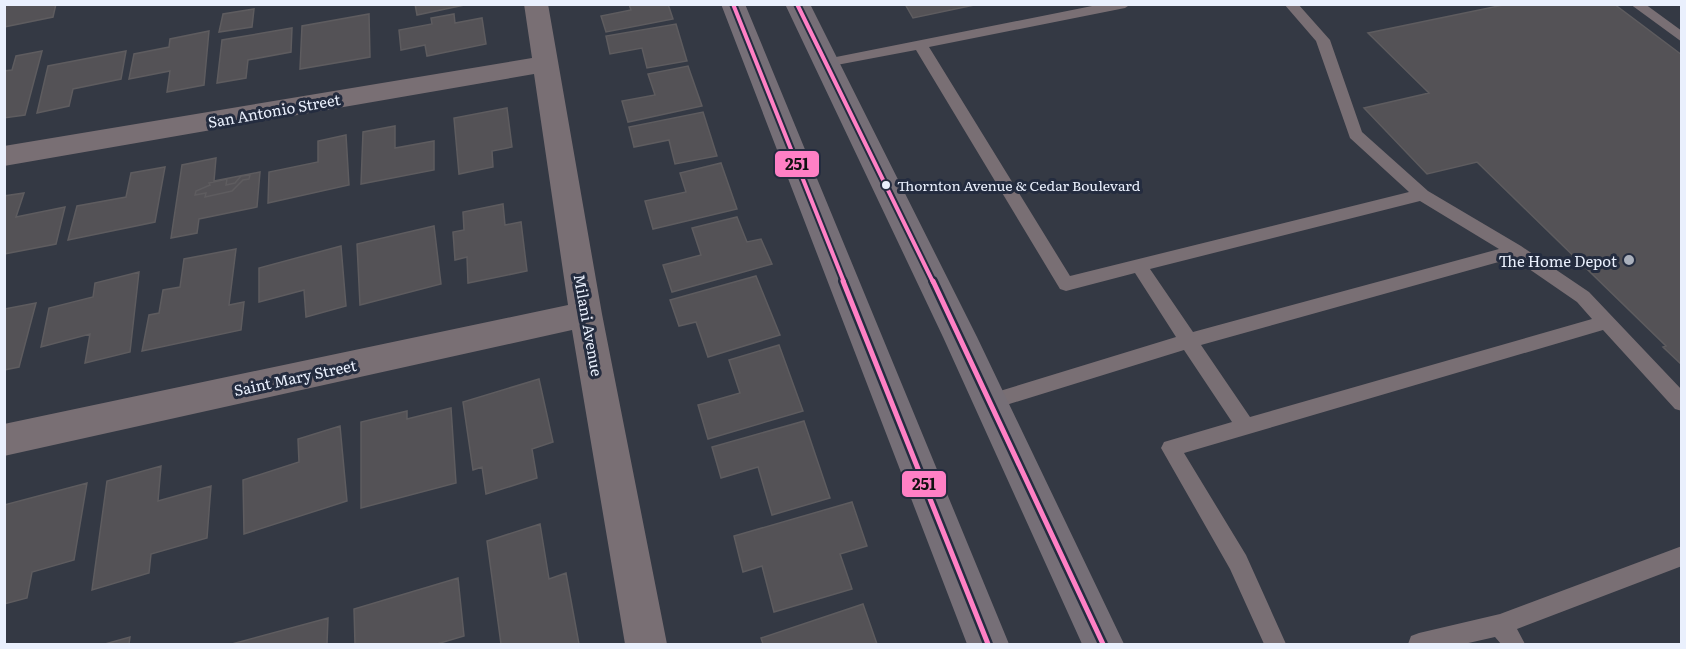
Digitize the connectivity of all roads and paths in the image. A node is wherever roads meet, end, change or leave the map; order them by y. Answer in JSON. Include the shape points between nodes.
{"nodes":[{"id":1,"x":536,"y":4,"type":"edge"},
{"id":2,"x":733,"y":4,"type":"edge"},
{"id":3,"x":797,"y":4,"type":"edge"},
{"id":4,"x":1125,"y":4,"type":"edge"},
{"id":5,"x":1290,"y":4,"type":"edge"},
{"id":6,"x":1636,"y":4,"type":"edge"},
{"id":7,"x":1087,"y":8,"type":"edge"},
{"id":8,"x":1682,"y":38,"type":"edge"},
{"id":9,"x":920,"y":44,"type":"junction"},
{"id":10,"x":826,"y":63,"type":"junction"},
{"id":11,"x":543,"y":64,"type":"junction"},
{"id":12,"x":4,"y":156,"type":"edge"},
{"id":13,"x":1422,"y":195,"type":"junction"},
{"id":14,"x":1515,"y":251,"type":"junction"},
{"id":15,"x":1139,"y":266,"type":"junction"},
{"id":16,"x":586,"y":314,"type":"junction"},
{"id":17,"x":1605,"y":322,"type":"junction"},
{"id":18,"x":1188,"y":341,"type":"junction"},
{"id":19,"x":990,"y":402,"type":"junction"},
{"id":20,"x":1682,"y":403,"type":"edge"},
{"id":21,"x":1245,"y":426,"type":"junction"},
{"id":22,"x":4,"y":440,"type":"edge"},
{"id":23,"x":1682,"y":556,"type":"edge"},
{"id":24,"x":1500,"y":625,"type":"junction"},
{"id":25,"x":646,"y":645,"type":"edge"},
{"id":26,"x":988,"y":645,"type":"edge"},
{"id":27,"x":1102,"y":645,"type":"edge"},
{"id":28,"x":1275,"y":645,"type":"edge"},
{"id":29,"x":1419,"y":645,"type":"edge"},
{"id":30,"x":1514,"y":645,"type":"edge"}],
"edges":[{"from":1,"to":11,"type":"street","name":"Milani Avenue"},
{"from":2,"to":26,"type":"main road"},
{"from":3,"to":10,"type":"main road"},
{"from":4,"to":7,"type":"lane"},
{"from":5,"to":13,"type":"lane","via":[[1323,40],[1355,134]]},
{"from":6,"to":8,"type":"lane"},
{"from":7,"to":9,"type":"lane"},
{"from":9,"to":10,"type":"lane"},
{"from":9,"to":15,"type":"lane","via":[[1066,284]]},
{"from":10,"to":19,"type":"main road"},
{"from":11,"to":12,"type":"street","name":"San Antonio Street"},
{"from":11,"to":16,"type":"street","name":"Milani Avenue"},
{"from":13,"to":14,"type":"lane"},
{"from":13,"to":15,"type":"lane"},
{"from":14,"to":17,"type":"lane","via":[[1583,297]]},
{"from":14,"to":18,"type":"lane"},
{"from":15,"to":18,"type":"lane"},
{"from":16,"to":22,"type":"street","name":"Saint Mary Street"},
{"from":16,"to":25,"type":"street","name":"Milani Avenue"},
{"from":17,"to":20,"type":"lane"},
{"from":17,"to":21,"type":"lane"},
{"from":18,"to":19,"type":"lane"},
{"from":18,"to":21,"type":"lane"},
{"from":19,"to":27,"type":"main road"},
{"from":21,"to":28,"type":"lane","via":[[1171,448],[1238,562]]},
{"from":23,"to":24,"type":"lane"},
{"from":24,"to":29,"type":"lane"},
{"from":24,"to":30,"type":"lane"}]}
